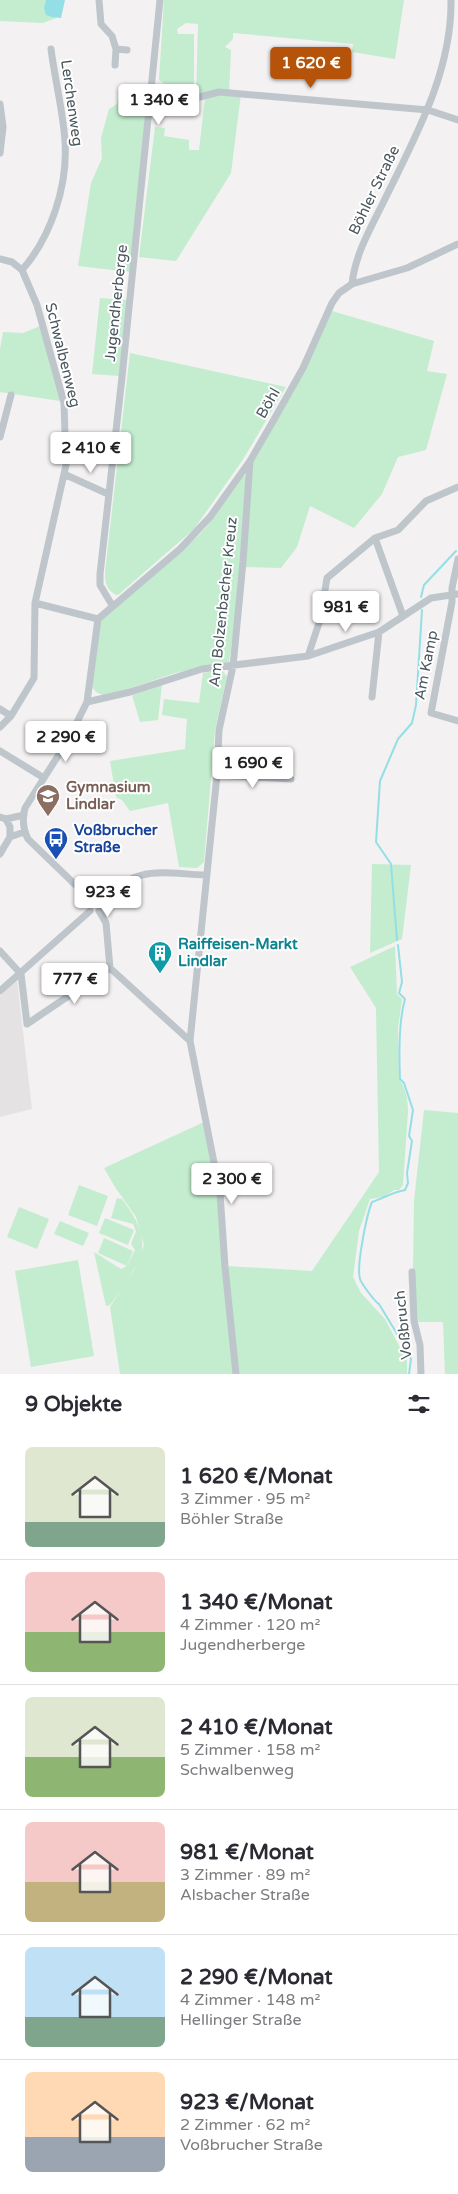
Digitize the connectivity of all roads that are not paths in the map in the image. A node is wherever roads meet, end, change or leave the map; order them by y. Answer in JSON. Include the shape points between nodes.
{"nodes":[{"id":1,"x":99,"y":0,"type":"edge"},
{"id":2,"x":160,"y":0,"type":"edge"},
{"id":3,"x":452,"y":0,"type":"edge"},
{"id":4,"x":51,"y":49,"type":"dead end"},
{"id":5,"x":116,"y":49,"type":"junction"},
{"id":6,"x":127,"y":50,"type":"dead end"},
{"id":7,"x":115,"y":65,"type":"dead end"},
{"id":8,"x":196,"y":98,"type":"dead end"},
{"id":9,"x":0,"y":104,"type":"edge"},
{"id":10,"x":428,"y":110,"type":"junction"},
{"id":11,"x":458,"y":120,"type":"edge"},
{"id":12,"x":0,"y":153,"type":"edge"},
{"id":13,"x":458,"y":244,"type":"edge"},
{"id":14,"x":0,"y":259,"type":"edge"},
{"id":15,"x":22,"y":270,"type":"junction"},
{"id":16,"x":352,"y":284,"type":"junction"},
{"id":17,"x":11,"y":395,"type":"dead end"},
{"id":18,"x":0,"y":436,"type":"edge"},
{"id":19,"x":250,"y":461,"type":"junction"},
{"id":20,"x":64,"y":474,"type":"junction"},
{"id":21,"x":458,"y":487,"type":"edge"},
{"id":22,"x":108,"y":494,"type":"junction"},
{"id":23,"x":375,"y":538,"type":"junction"},
{"id":24,"x":458,"y":559,"type":"edge"},
{"id":25,"x":455,"y":594,"type":"edge"},
{"id":26,"x":34,"y":603,"type":"junction"},
{"id":27,"x":112,"y":605,"type":"junction"},
{"id":28,"x":403,"y":616,"type":"junction"},
{"id":29,"x":98,"y":619,"type":"junction"},
{"id":30,"x":379,"y":632,"type":"junction"},
{"id":31,"x":308,"y":656,"type":"junction"},
{"id":32,"x":232,"y":666,"type":"junction"},
{"id":33,"x":372,"y":697,"type":"dead end"},
{"id":34,"x":87,"y":702,"type":"junction"},
{"id":35,"x":0,"y":709,"type":"edge"},
{"id":36,"x":11,"y":716,"type":"junction"},
{"id":37,"x":458,"y":722,"type":"edge"},
{"id":38,"x":0,"y":727,"type":"edge"},
{"id":39,"x":0,"y":751,"type":"edge"},
{"id":40,"x":217,"y":775,"type":"junction"},
{"id":41,"x":44,"y":778,"type":"junction"},
{"id":42,"x":291,"y":779,"type":"dead end"},
{"id":43,"x":24,"y":815,"type":"junction"},
{"id":44,"x":3,"y":818,"type":"edge"},
{"id":45,"x":24,"y":829,"type":"junction"},
{"id":46,"x":10,"y":836,"type":"junction"},
{"id":47,"x":0,"y":854,"type":"edge"},
{"id":48,"x":206,"y":875,"type":"junction"},
{"id":49,"x":91,"y":900,"type":"junction"},
{"id":50,"x":100,"y":900,"type":"junction"},
{"id":51,"x":90,"y":911,"type":"junction"},
{"id":52,"x":99,"y":911,"type":"junction"},
{"id":53,"x":0,"y":950,"type":"edge"},
{"id":54,"x":110,"y":968,"type":"junction"},
{"id":55,"x":20,"y":974,"type":"junction"},
{"id":56,"x":0,"y":991,"type":"edge"},
{"id":57,"x":190,"y":1041,"type":"junction"},
{"id":58,"x":412,"y":1272,"type":"dead end"},
{"id":59,"x":236,"y":1374,"type":"edge"},
{"id":60,"x":421,"y":1374,"type":"edge"}],
"edges":[{"from":1,"to":5,"type":"street","via":[[101,24],[112,36]]},
{"from":2,"to":22,"type":"street","name":"Jugendherberge"},
{"from":3,"to":10,"type":"street","name":"Böhler Straße","via":[[446,52]]},
{"from":4,"to":15,"type":"street","name":"Lerchenweg","via":[[65,139],[64,174],[51,222],[32,259]]},
{"from":5,"to":6,"type":"street"},
{"from":5,"to":7,"type":"street"},
{"from":8,"to":10,"type":"street","via":[[219,92]]},
{"from":9,"to":12,"type":"street","via":[[3,127]]},
{"from":10,"to":11,"type":"street"},
{"from":10,"to":16,"type":"street","name":"Böhler Straße","via":[[358,256]]},
{"from":13,"to":16,"type":"street","name":"Böhl","via":[[407,268]]},
{"from":14,"to":15,"type":"street","via":[[12,262]]},
{"from":15,"to":20,"type":"street","name":"Schwalbenweg","via":[[43,323],[64,403]]},
{"from":16,"to":19,"type":"street","name":"Böhl","via":[[332,303],[303,368]]},
{"from":17,"to":18,"type":"street"},
{"from":19,"to":27,"type":"street","name":"Böhl","via":[[199,531]]},
{"from":19,"to":32,"type":"street","name":"Am Bolzenbacher Kreuz"},
{"from":20,"to":22,"type":"street"},
{"from":20,"to":26,"type":"street","name":"Schwalbenweg"},
{"from":21,"to":23,"type":"street","via":[[426,501],[394,533]]},
{"from":22,"to":27,"type":"street","name":"Jugendherberge","via":[[100,585]]},
{"from":23,"to":28,"type":"street"},
{"from":23,"to":31,"type":"street","via":[[327,578],[320,620]]},
{"from":24,"to":25,"type":"street"},
{"from":25,"to":28,"type":"street","via":[[431,598]]},
{"from":25,"to":37,"type":"street","name":"Am Kamp","via":[[431,713]]},
{"from":26,"to":29,"type":"street"},
{"from":26,"to":36,"type":"street","name":"Schwalbenweg","via":[[34,678]]},
{"from":27,"to":29,"type":"street","name":"Böhl"},
{"from":28,"to":30,"type":"street"},
{"from":29,"to":34,"type":"street"},
{"from":30,"to":31,"type":"street"},
{"from":30,"to":33,"type":"street"},
{"from":31,"to":32,"type":"street"},
{"from":32,"to":34,"type":"street","via":[[202,669]]},
{"from":32,"to":40,"type":"street","name":"Am Bolzenbacher Kreuz","via":[[219,730]]},
{"from":34,"to":41,"type":"street"},
{"from":35,"to":36,"type":"street"},
{"from":36,"to":38,"type":"street","name":"Schwalbenweg"},
{"from":39,"to":41,"type":"street"},
{"from":40,"to":42,"type":"street"},
{"from":40,"to":48,"type":"street","name":"Am Bolzenbacher Kreuz"},
{"from":41,"to":43,"type":"street"},
{"from":43,"to":44,"type":"street"},
{"from":43,"to":45,"type":"street"},
{"from":44,"to":46,"type":"street","via":[[10,827]]},
{"from":45,"to":46,"type":"street"},
{"from":45,"to":49,"type":"street","via":[[28,839]]},
{"from":46,"to":47,"type":"street"},
{"from":48,"to":50,"type":"street","via":[[134,875],[116,885]]},
{"from":48,"to":57,"type":"street","name":"Am Bolzenbacher Kreuz"},
{"from":49,"to":50,"type":"street"},
{"from":49,"to":51,"type":"street"},
{"from":50,"to":52,"type":"street"},
{"from":51,"to":52,"type":"street"},
{"from":51,"to":55,"type":"street"},
{"from":52,"to":54,"type":"street","via":[[106,923]]},
{"from":53,"to":55,"type":"street"},
{"from":54,"to":55,"type":"street","via":[[27,1024]]},
{"from":54,"to":57,"type":"street"},
{"from":55,"to":56,"type":"street"},
{"from":57,"to":59,"type":"street","via":[[220,1193]]},
{"from":58,"to":60,"type":"street","name":"Voßbruch"}]}
